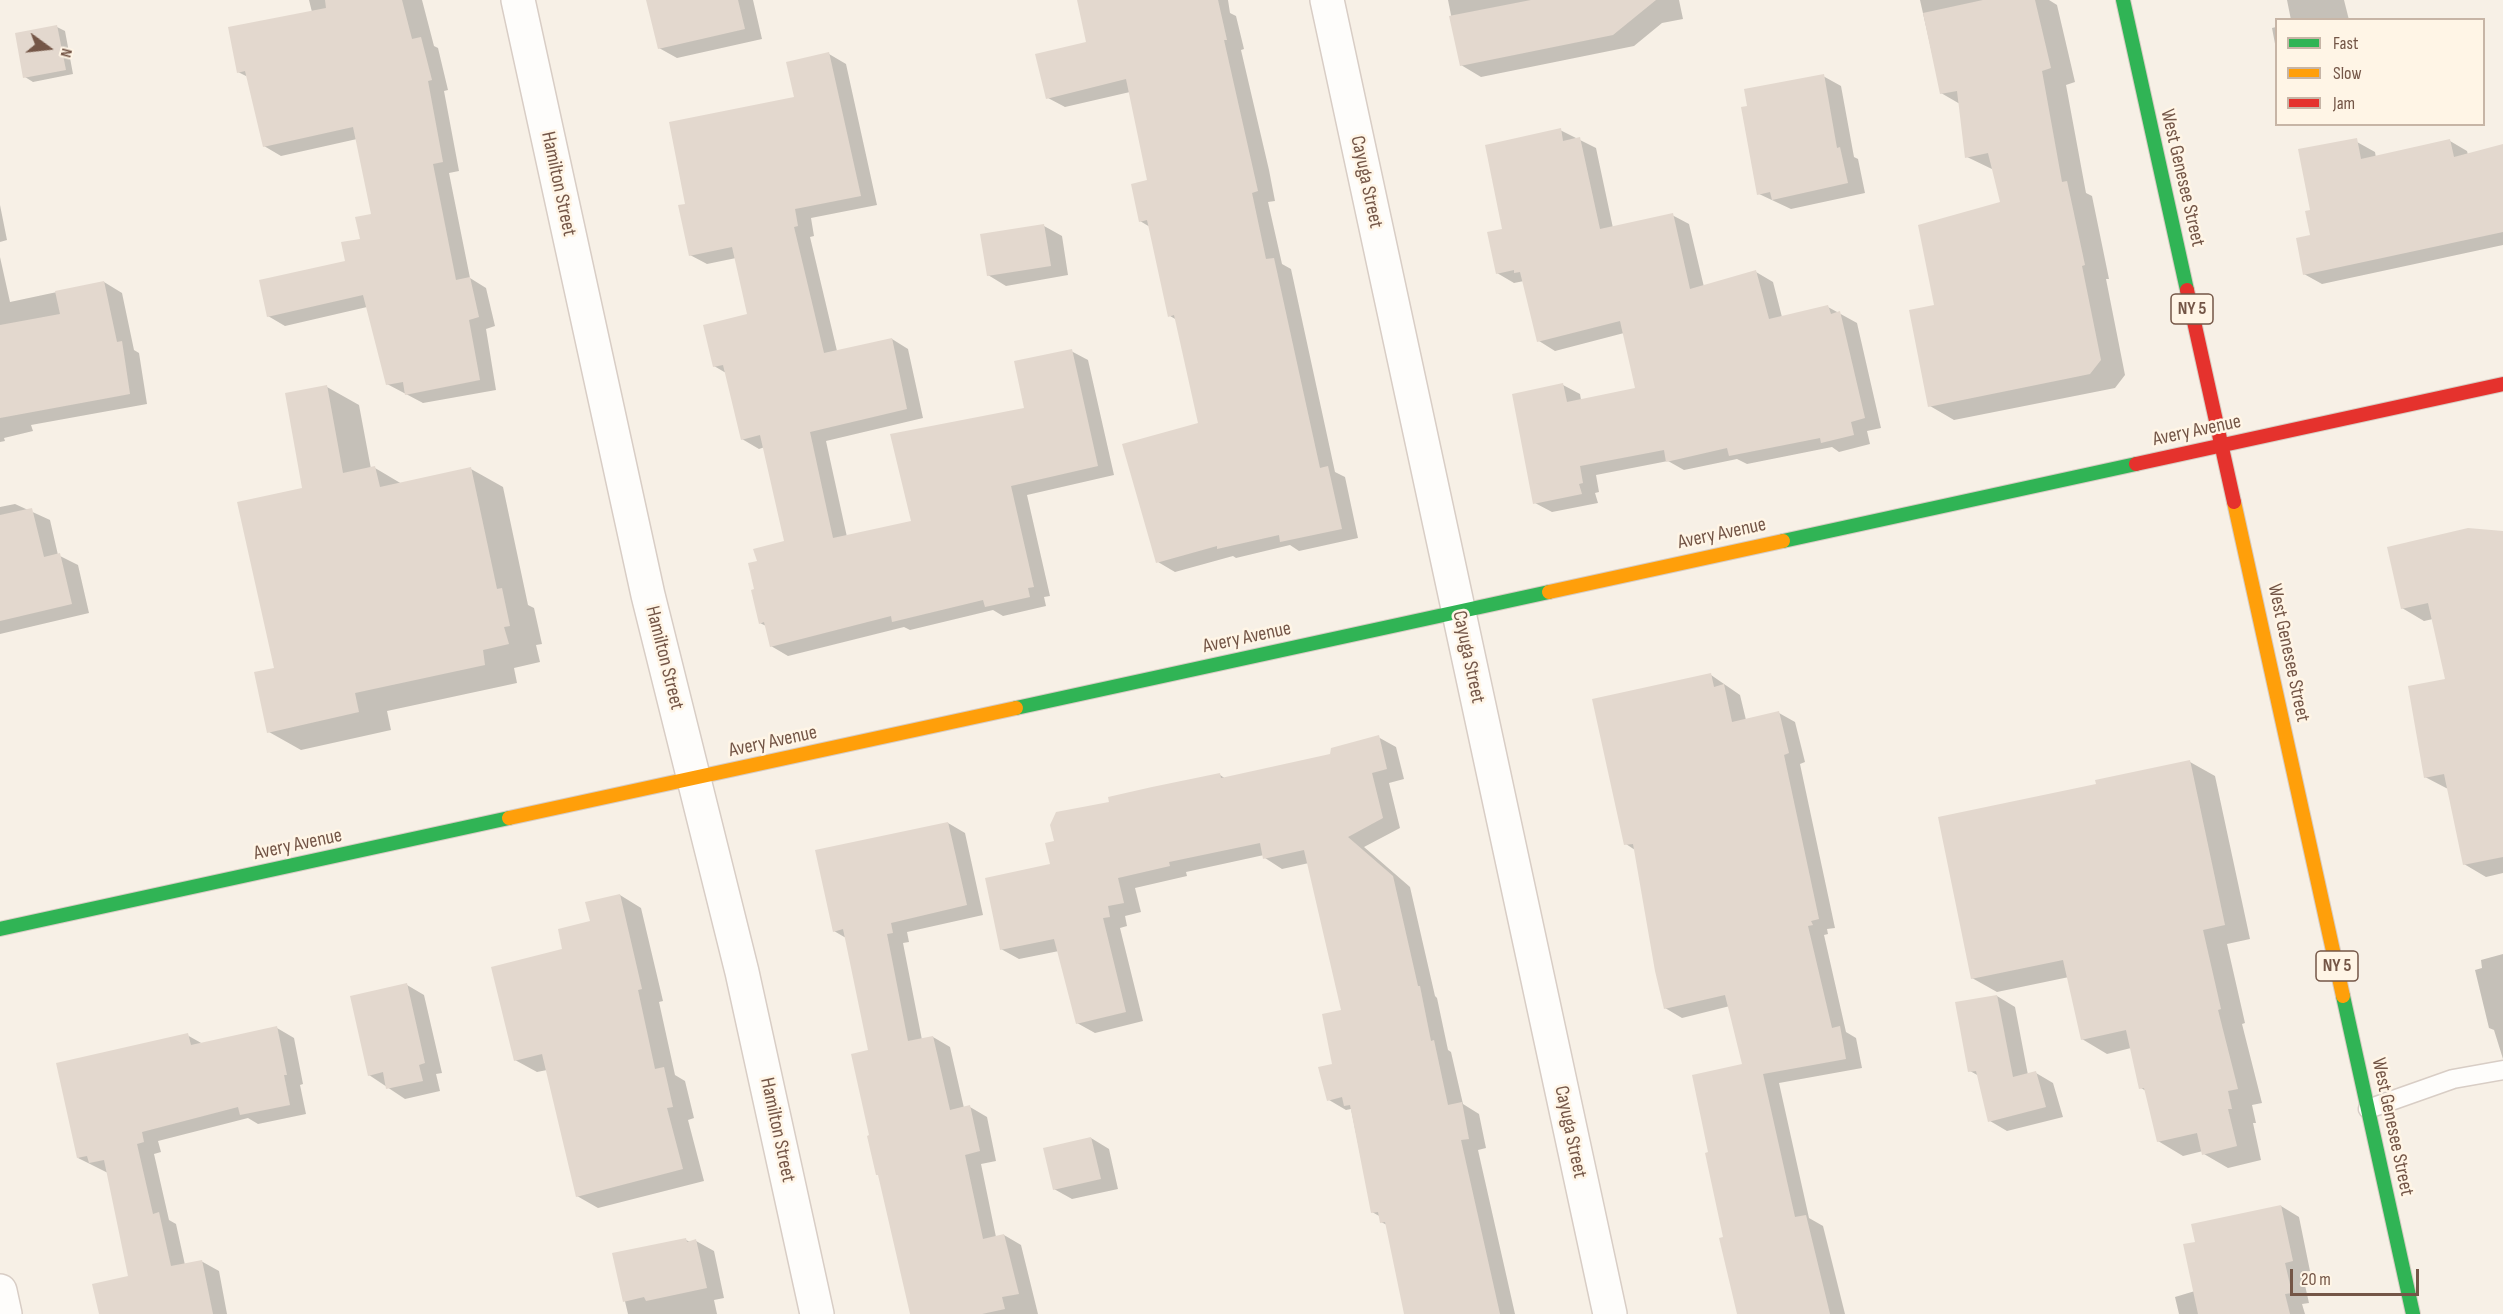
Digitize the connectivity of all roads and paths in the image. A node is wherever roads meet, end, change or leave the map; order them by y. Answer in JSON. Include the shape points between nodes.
{"nodes":[{"id":1,"x":518,"y":0,"type":"edge"},
{"id":2,"x":1327,"y":0,"type":"edge"},
{"id":3,"x":2123,"y":0,"type":"edge"},
{"id":4,"x":2503,"y":384,"type":"edge"},
{"id":5,"x":2222,"y":446,"type":"junction"},
{"id":6,"x":1458,"y":611,"type":"junction"},
{"id":7,"x":694,"y":780,"type":"junction"},
{"id":8,"x":0,"y":929,"type":"edge"},
{"id":9,"x":2503,"y":1070,"type":"edge"},
{"id":10,"x":2368,"y":1109,"type":"junction"},
{"id":11,"x":0,"y":1291,"type":"edge"},
{"id":12,"x":5,"y":1314,"type":"edge"},
{"id":13,"x":817,"y":1314,"type":"edge"},
{"id":14,"x":1610,"y":1314,"type":"edge"},
{"id":15,"x":2413,"y":1314,"type":"edge"}],
"edges":[{"from":1,"to":7,"type":"street","name":"Hamilton Street","via":[[648,595]]},
{"from":2,"to":6,"type":"street","name":"Cayuga Street"},
{"from":3,"to":5,"type":"street","name":"West Genesee Street","number":"NY 5"},
{"from":4,"to":5,"type":"street","name":"Avery Avenue"},
{"from":5,"to":6,"type":"street","name":"Avery Avenue"},
{"from":5,"to":10,"type":"street","name":"West Genesee Street","number":"NY 5"},
{"from":6,"to":7,"type":"street","name":"Avery Avenue"},
{"from":6,"to":14,"type":"street","name":"Cayuga Street"},
{"from":7,"to":8,"type":"street","name":"Avery Avenue"},
{"from":7,"to":13,"type":"street","name":"Hamilton Street","via":[[742,972]]},
{"from":9,"to":10,"type":"lane","via":[[2453,1079]]},
{"from":10,"to":15,"type":"street","name":"West Genesee Street","number":"NY 5"},
{"from":11,"to":12,"type":"street"}]}
